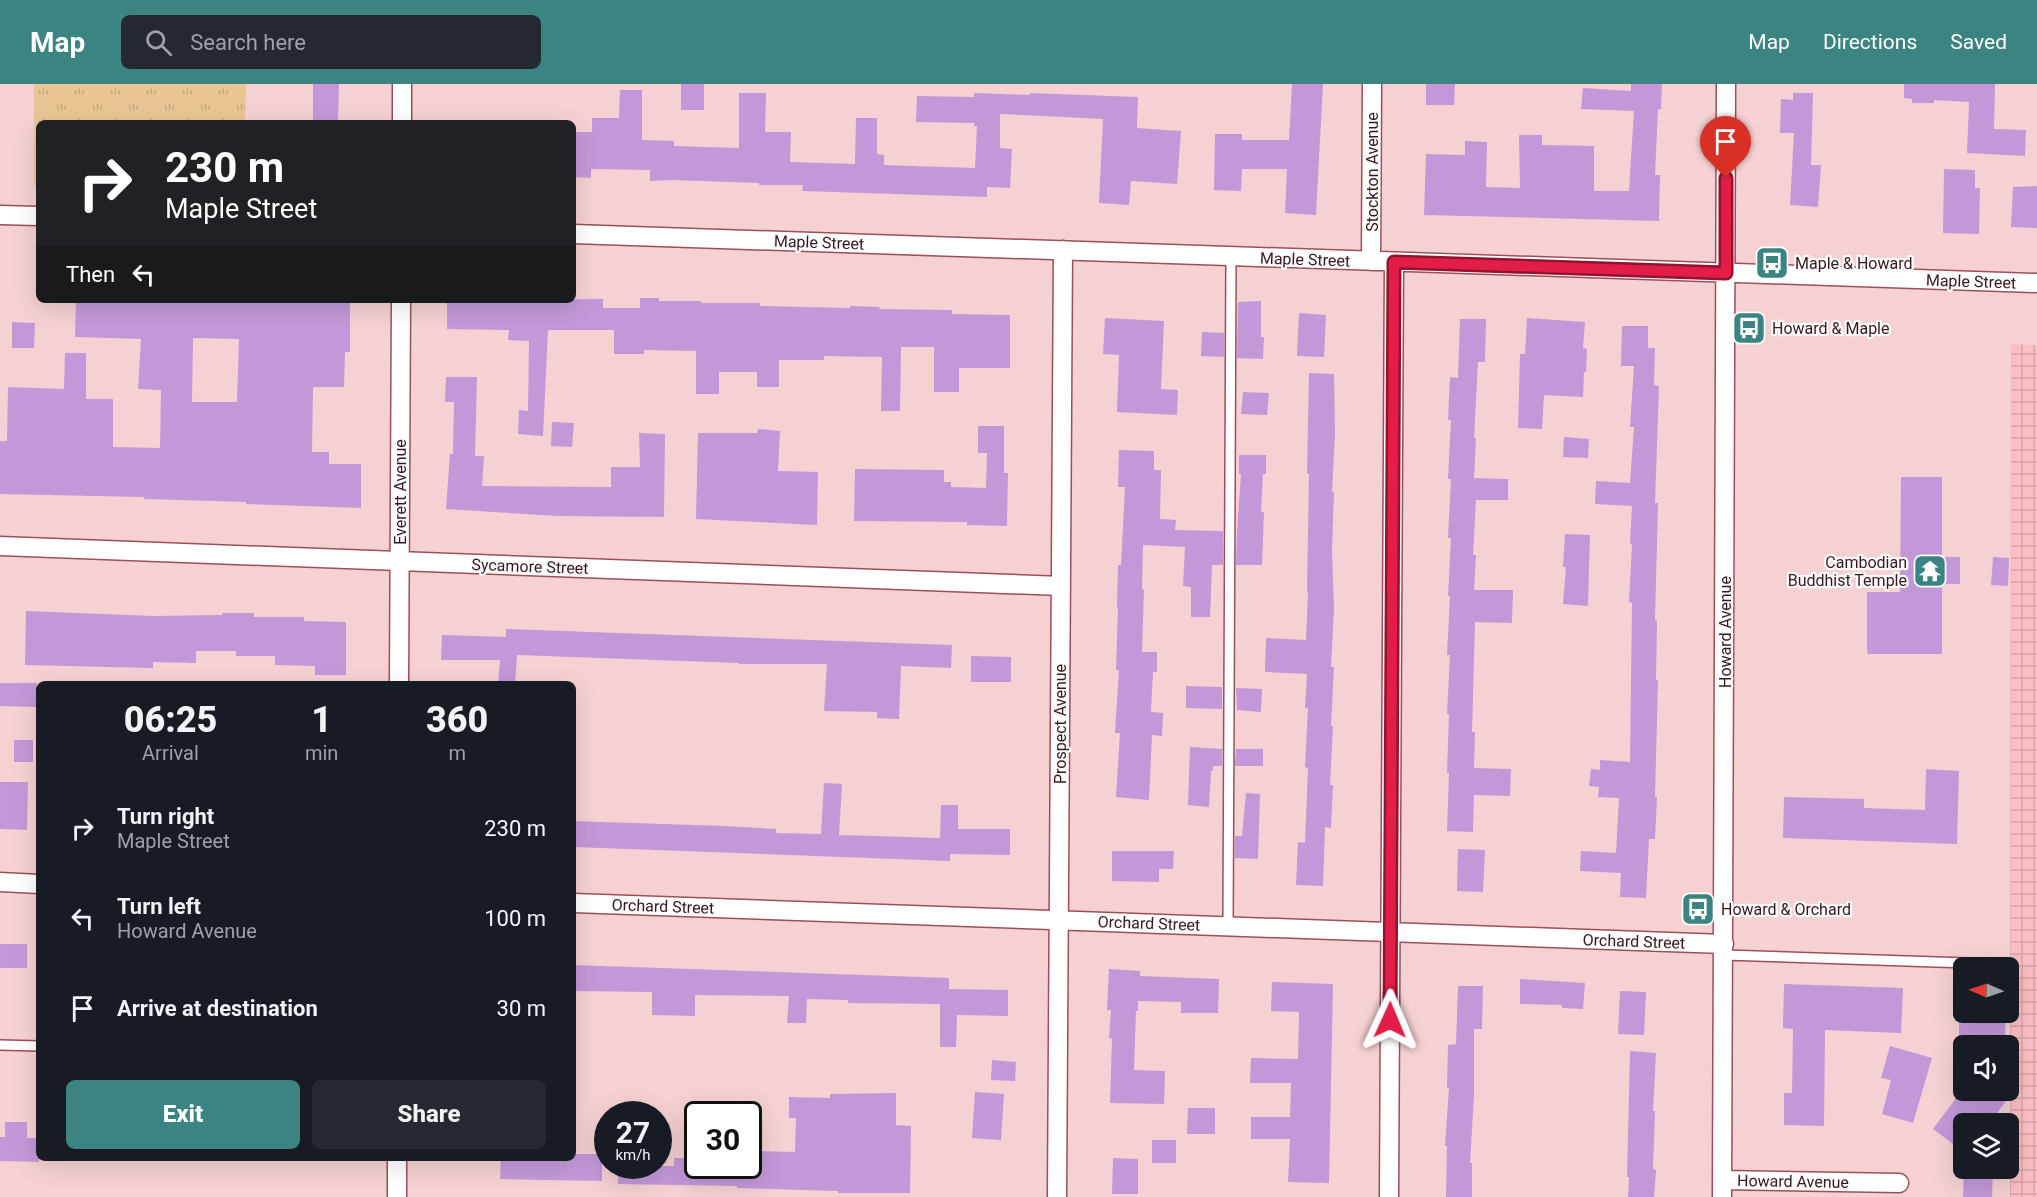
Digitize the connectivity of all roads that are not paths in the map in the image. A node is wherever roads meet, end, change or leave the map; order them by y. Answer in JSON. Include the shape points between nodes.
{"nodes":[{"id":1,"x":402,"y":84,"type":"edge"},
{"id":2,"x":1372,"y":84,"type":"edge"},
{"id":3,"x":1726,"y":84,"type":"edge"},
{"id":4,"x":402,"y":120,"type":"edge"},
{"id":5,"x":0,"y":215,"type":"edge"},
{"id":6,"x":36,"y":216,"type":"edge"},
{"id":7,"x":576,"y":234,"type":"edge"},
{"id":8,"x":1063,"y":250,"type":"junction"},
{"id":9,"x":1231,"y":256,"type":"junction"},
{"id":10,"x":1371,"y":261,"type":"junction"},
{"id":11,"x":1394,"y":262,"type":"junction"},
{"id":12,"x":1726,"y":273,"type":"junction"},
{"id":13,"x":2037,"y":283,"type":"edge"},
{"id":14,"x":401,"y":303,"type":"edge"},
{"id":15,"x":0,"y":546,"type":"edge"},
{"id":16,"x":400,"y":561,"type":"junction"},
{"id":17,"x":1060,"y":586,"type":"junction"},
{"id":18,"x":399,"y":681,"type":"edge"},
{"id":19,"x":0,"y":882,"type":"edge"},
{"id":20,"x":36,"y":884,"type":"edge"},
{"id":21,"x":576,"y":903,"type":"edge"},
{"id":22,"x":1058,"y":920,"type":"junction"},
{"id":23,"x":1228,"y":926,"type":"junction"},
{"id":24,"x":1392,"y":932,"type":"junction"},
{"id":25,"x":1724,"y":950,"type":"junction"},
{"id":26,"x":1953,"y":962,"type":"edge"},
{"id":27,"x":0,"y":1045,"type":"edge"},
{"id":28,"x":36,"y":1046,"type":"edge"},
{"id":29,"x":397,"y":1161,"type":"edge"},
{"id":30,"x":1899,"y":1183,"type":"dead end"},
{"id":31,"x":1722,"y":1189,"type":"edge"},
{"id":32,"x":397,"y":1197,"type":"edge"},
{"id":33,"x":1057,"y":1197,"type":"edge"},
{"id":34,"x":1389,"y":1197,"type":"edge"}],
"edges":[{"from":1,"to":4,"type":"street"},
{"from":2,"to":10,"type":"street","name":"Stockton Avenue"},
{"from":3,"to":12,"type":"street","name":"Howard Avenue"},
{"from":5,"to":6,"type":"street"},
{"from":7,"to":8,"type":"street","name":"Maple Street"},
{"from":8,"to":9,"type":"street","name":"Maple Street"},
{"from":8,"to":17,"type":"street","name":"Prospect Avenue"},
{"from":9,"to":10,"type":"street","name":"Maple Street"},
{"from":9,"to":23,"type":"lane"},
{"from":10,"to":11,"type":"street","name":"Maple Street"},
{"from":11,"to":12,"type":"street","name":"Maple Street"},
{"from":11,"to":24,"type":"street"},
{"from":12,"to":13,"type":"street","name":"Maple Street"},
{"from":12,"to":25,"type":"street","name":"Howard Avenue"},
{"from":14,"to":16,"type":"street","name":"Everett Avenue"},
{"from":15,"to":16,"type":"street","name":"Sycamore Street"},
{"from":16,"to":17,"type":"street","name":"Sycamore Street"},
{"from":16,"to":18,"type":"street","name":"Everett Avenue"},
{"from":17,"to":22,"type":"street","name":"Prospect Avenue"},
{"from":19,"to":20,"type":"street"},
{"from":21,"to":22,"type":"street","name":"Orchard Street"},
{"from":22,"to":23,"type":"street","name":"Orchard Street"},
{"from":22,"to":33,"type":"street","name":"Prospect Avenue"},
{"from":23,"to":24,"type":"street","name":"Orchard Street"},
{"from":24,"to":25,"type":"street","name":"Orchard Street"},
{"from":24,"to":34,"type":"street"},
{"from":25,"to":26,"type":"lane"},
{"from":25,"to":31,"type":"street","name":"Howard Avenue"},
{"from":27,"to":28,"type":"lane"},
{"from":29,"to":32,"type":"street"},
{"from":30,"to":31,"type":"street","name":"Howard Avenue"}]}
